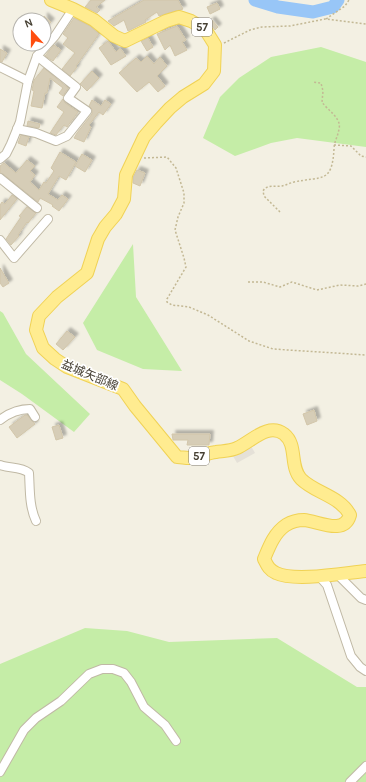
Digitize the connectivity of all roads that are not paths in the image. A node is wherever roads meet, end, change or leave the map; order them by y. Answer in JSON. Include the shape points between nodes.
{"nodes":[{"id":1,"x":51,"y":0,"type":"edge"},
{"id":2,"x":73,"y":9,"type":"junction"},
{"id":3,"x":37,"y":56,"type":"junction"},
{"id":4,"x":0,"y":67,"type":"edge"},
{"id":5,"x":28,"y":82,"type":"junction"},
{"id":6,"x":17,"y":129,"type":"junction"},
{"id":7,"x":0,"y":159,"type":"edge"},
{"id":8,"x":0,"y":178,"type":"edge"},
{"id":9,"x":37,"y":208,"type":"dead end"},
{"id":10,"x":48,"y":219,"type":"dead end"},
{"id":11,"x":0,"y":240,"type":"edge"},
{"id":12,"x":35,"y":417,"type":"dead end"},
{"id":13,"x":0,"y":420,"type":"edge"},
{"id":14,"x":0,"y":464,"type":"edge"},
{"id":15,"x":36,"y":521,"type":"dead end"},
{"id":16,"x":366,"y":571,"type":"edge"},
{"id":17,"x":337,"y":574,"type":"junction"},
{"id":18,"x":319,"y":576,"type":"junction"},
{"id":19,"x":366,"y":600,"type":"edge"},
{"id":20,"x":366,"y":671,"type":"edge"},
{"id":21,"x":176,"y":741,"type":"dead end"},
{"id":22,"x":366,"y":766,"type":"edge"},
{"id":23,"x":0,"y":772,"type":"edge"},
{"id":24,"x":350,"y":782,"type":"edge"}],
"edges":[{"from":1,"to":2,"type":"main road","name":"益城矢部線","number":"57"},
{"from":2,"to":3,"type":"street","via":[[55,36]]},
{"from":2,"to":18,"type":"main road","name":"益城矢部線","number":"57","via":[[125,41],[179,17],[191,21],[205,29],[215,45],[214,71],[204,84],[170,108],[144,138],[126,175],[124,199],[98,239],[87,273],[57,297],[39,316],[36,330],[43,348],[54,359],[68,367],[123,389],[177,457],[189,458],[237,448],[272,430],[283,433],[290,441],[297,473],[301,479],[340,504],[350,515],[344,524],[336,526],[304,520],[285,526],[270,543],[264,559],[268,567],[276,573]]},
{"from":3,"to":5,"type":"street"},
{"from":3,"to":6,"type":"street","via":[[76,87],[68,98],[87,111],[66,136],[56,140]]},
{"from":4,"to":5,"type":"street"},
{"from":5,"to":6,"type":"street"},
{"from":6,"to":7,"type":"street","via":[[6,154]]},
{"from":8,"to":9,"type":"street"},
{"from":10,"to":11,"type":"street","via":[[14,258]]},
{"from":12,"to":13,"type":"street","via":[[30,409],[21,409]]},
{"from":14,"to":15,"type":"street","via":[[29,472],[30,502],[32,515]]},
{"from":16,"to":17,"type":"main road","name":"益城矢部線","number":"57"},
{"from":17,"to":18,"type":"main road","name":"益城矢部線","number":"57"},
{"from":17,"to":19,"type":"street"},
{"from":18,"to":20,"type":"street","via":[[327,585],[351,656]]},
{"from":21,"to":23,"type":"street","via":[[165,725],[144,707],[124,673],[102,669],[89,674],[61,701],[24,730]]},
{"from":22,"to":24,"type":"street"}]}
